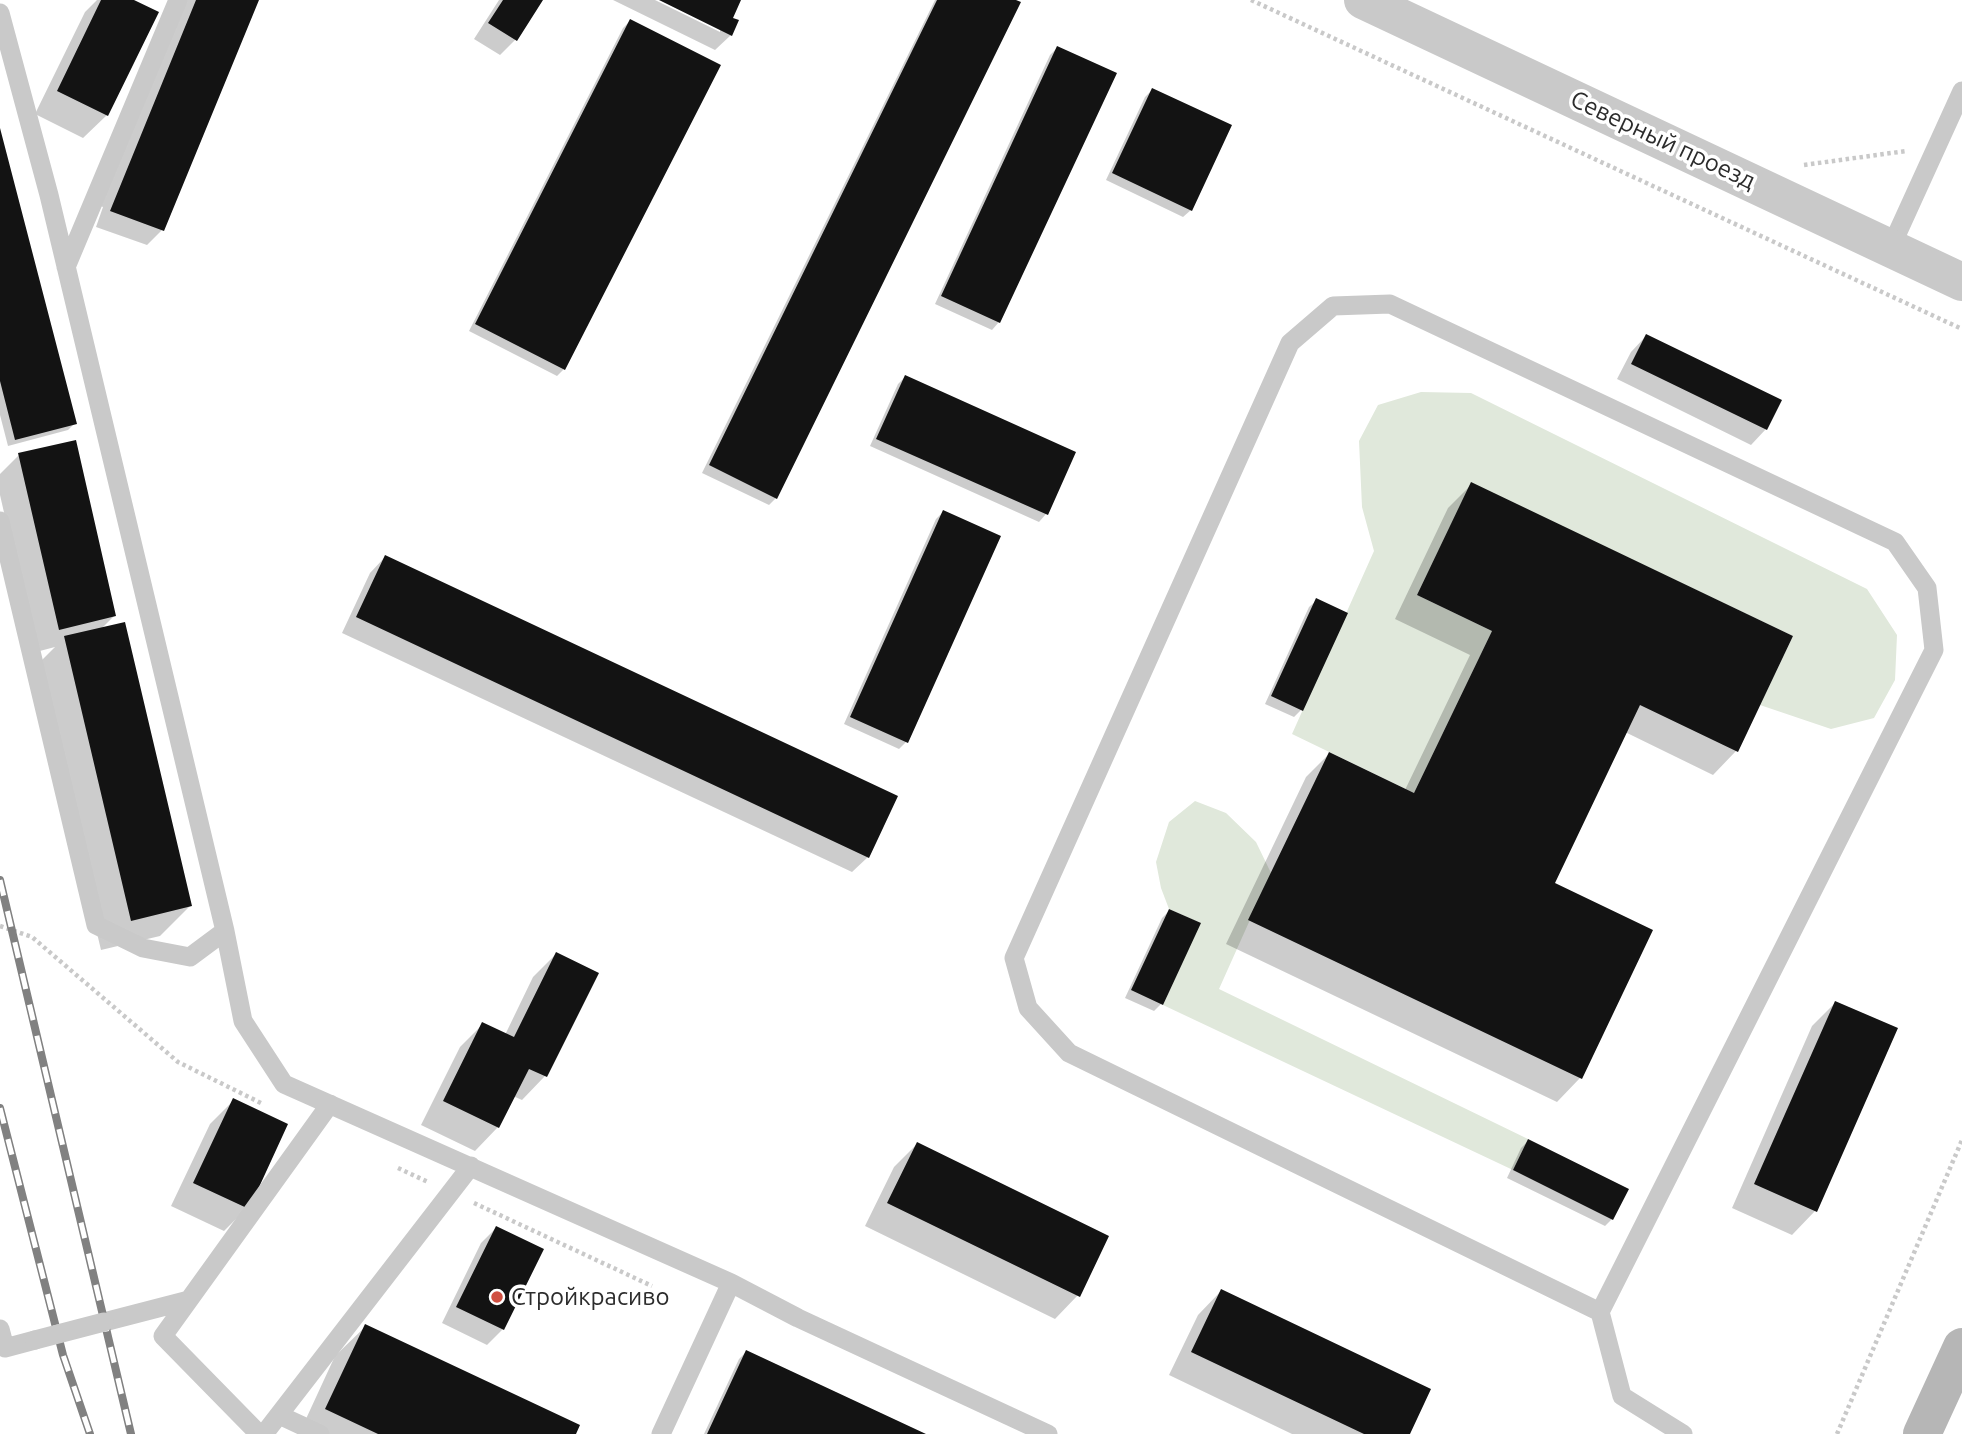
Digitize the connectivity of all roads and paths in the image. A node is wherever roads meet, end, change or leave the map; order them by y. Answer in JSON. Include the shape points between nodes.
{"nodes":[{"id":1,"x":178,"y":0,"type":"edge"},
{"id":2,"x":1251,"y":0,"type":"edge"},
{"id":3,"x":1363,"y":0,"type":"edge"},
{"id":4,"x":0,"y":13,"type":"edge"},
{"id":5,"x":1962,"y":90,"type":"edge"},
{"id":6,"x":1936,"y":147,"type":"junction"},
{"id":7,"x":1797,"y":167,"type":"dead end"},
{"id":8,"x":1891,"y":247,"type":"junction"},
{"id":9,"x":66,"y":267,"type":"junction"},
{"id":10,"x":1962,"y":282,"type":"edge"},
{"id":11,"x":1962,"y":329,"type":"edge"},
{"id":12,"x":0,"y":520,"type":"edge"},
{"id":13,"x":225,"y":931,"type":"junction"},
{"id":14,"x":330,"y":1104,"type":"junction"},
{"id":15,"x":1962,"y":1140,"type":"edge"},
{"id":16,"x":471,"y":1167,"type":"junction"},
{"id":17,"x":731,"y":1283,"type":"junction"},
{"id":18,"x":189,"y":1300,"type":"junction"},
{"id":19,"x":1600,"y":1312,"type":"junction"},
{"id":20,"x":0,"y":1329,"type":"edge"},
{"id":21,"x":1962,"y":1347,"type":"edge"},
{"id":22,"x":279,"y":1415,"type":"junction"},
{"id":23,"x":262,"y":1434,"type":"edge"},
{"id":24,"x":320,"y":1434,"type":"edge"},
{"id":25,"x":661,"y":1434,"type":"edge"},
{"id":26,"x":1048,"y":1434,"type":"edge"},
{"id":27,"x":1683,"y":1434,"type":"edge"},
{"id":28,"x":1837,"y":1434,"type":"edge"},
{"id":29,"x":1922,"y":1434,"type":"edge"}],
"edges":[{"from":1,"to":9,"type":"lane"},
{"from":2,"to":11,"type":"path"},
{"from":3,"to":8,"type":"street","name":"Северный проезд"},
{"from":4,"to":9,"type":"lane"},
{"from":5,"to":6,"type":"lane"},
{"from":6,"to":7,"type":"path"},
{"from":6,"to":8,"type":"lane"},
{"from":8,"to":10,"type":"street","name":"Северный проезд"},
{"from":9,"to":13,"type":"lane"},
{"from":12,"to":13,"type":"lane","via":[[96,925],[143,948],[190,957]]},
{"from":13,"to":14,"type":"lane","via":[[243,1021],[284,1084]]},
{"from":14,"to":16,"type":"lane"},
{"from":14,"to":18,"type":"lane"},
{"from":15,"to":28,"type":"path"},
{"from":16,"to":17,"type":"lane"},
{"from":16,"to":22,"type":"lane"},
{"from":17,"to":25,"type":"lane"},
{"from":17,"to":26,"type":"lane"},
{"from":18,"to":20,"type":"lane","bridge":true,"via":[[5,1348]]},
{"from":18,"to":23,"type":"lane","via":[[163,1336]]},
{"from":19,"to":19,"type":"lane","via":[[1069,1053],[1028,1008],[1014,958],[1290,344],[1333,306],[1390,304],[1895,542],[1927,588],[1934,650]]},
{"from":19,"to":27,"type":"lane","via":[[1622,1396]]},
{"from":21,"to":29,"type":"main road"},
{"from":22,"to":23,"type":"lane"},
{"from":22,"to":24,"type":"lane"}]}
